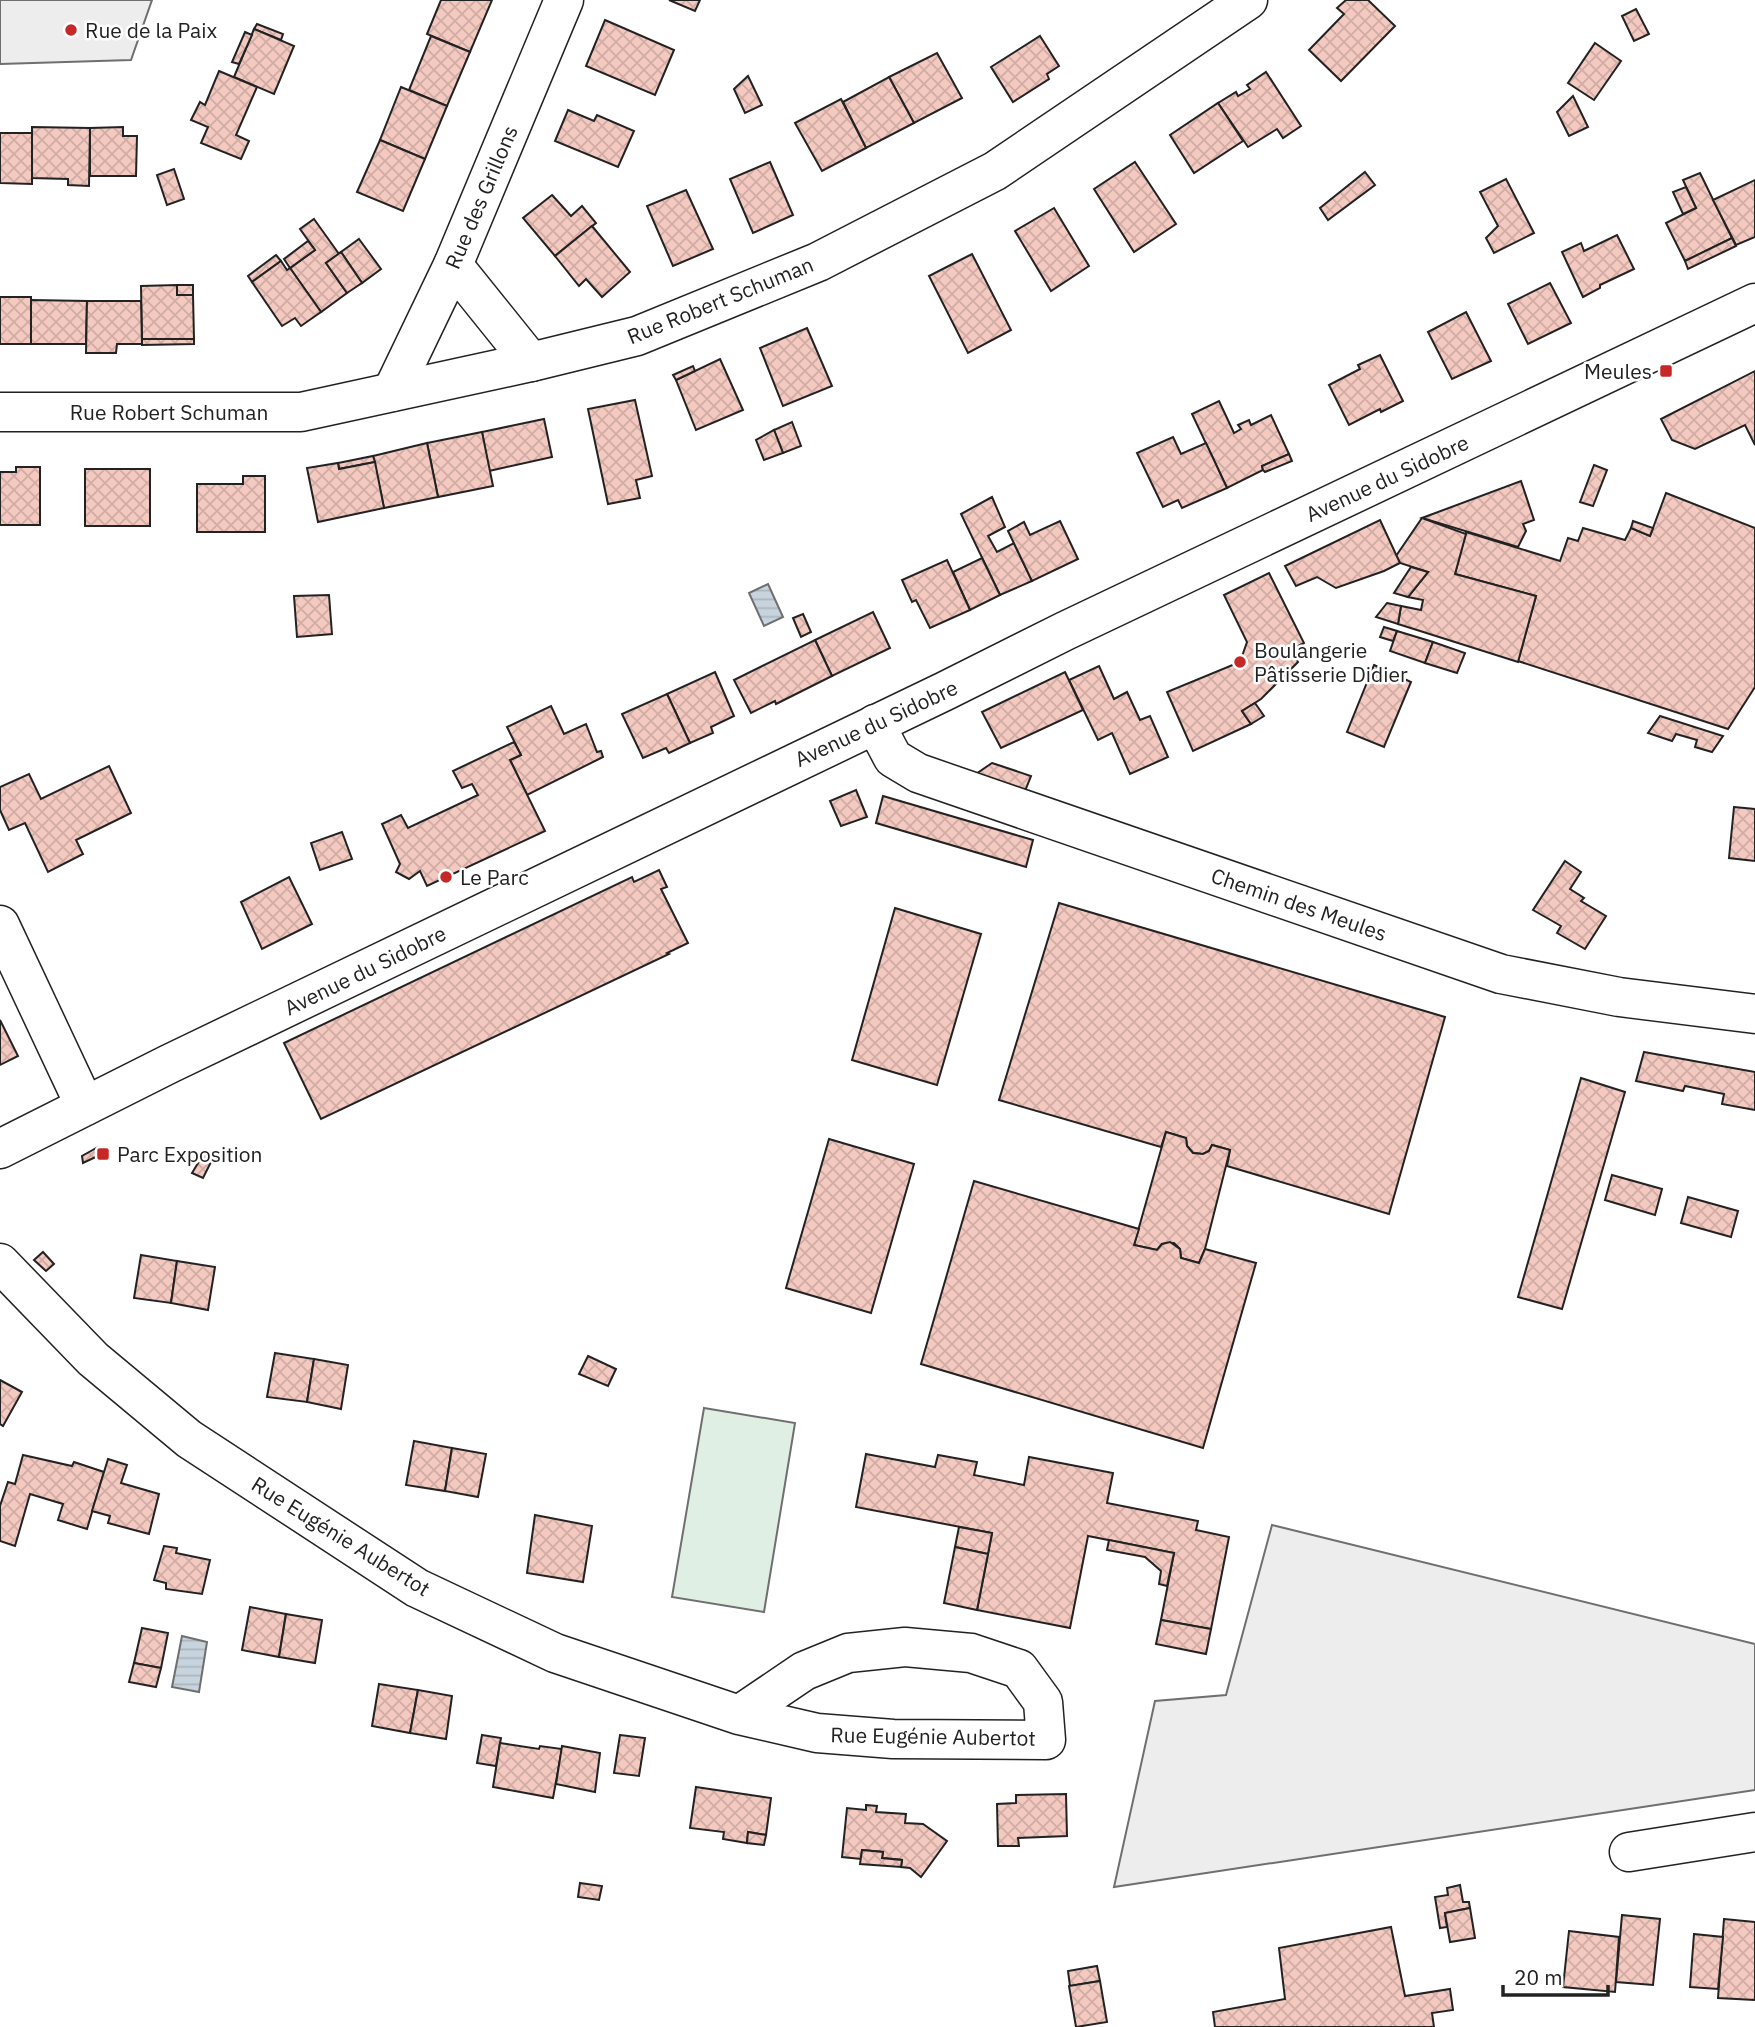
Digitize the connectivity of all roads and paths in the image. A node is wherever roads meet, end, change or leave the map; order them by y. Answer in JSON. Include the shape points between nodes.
{"nodes":[{"id":1,"x":564,"y":0,"type":"edge"},
{"id":2,"x":1248,"y":0,"type":"edge"},
{"id":3,"x":453,"y":265,"type":"junction"},
{"id":4,"x":1755,"y":303,"type":"edge"},
{"id":5,"x":531,"y":362,"type":"junction"},
{"id":6,"x":392,"y":391,"type":"junction"},
{"id":7,"x":0,"y":412,"type":"edge"},
{"id":8,"x":875,"y":724,"type":"junction"},
{"id":9,"x":0,"y":925,"type":"edge"},
{"id":10,"x":1755,"y":1014,"type":"edge"},
{"id":11,"x":85,"y":1106,"type":"junction"},
{"id":12,"x":0,"y":1149,"type":"edge"},
{"id":13,"x":0,"y":1264,"type":"edge"},
{"id":14,"x":739,"y":1716,"type":"junction"},
{"id":15,"x":1755,"y":1832,"type":"edge"},
{"id":16,"x":1629,"y":1852,"type":"dead end"}],
"edges":[{"from":1,"to":3,"type":"street","name":"Rue des Grillons"},
{"from":2,"to":5,"type":"street","name":"Rue Robert Schuman","via":[[995,171],[818,262],[637,336]]},
{"from":3,"to":5,"type":"street"},
{"from":3,"to":6,"type":"street","name":"Rue des Grillons"},
{"from":4,"to":8,"type":"street","name":"Avenue du Sidobre"},
{"from":5,"to":6,"type":"street","name":"Rue Robert Schuman"},
{"from":6,"to":7,"type":"street","name":"Rue Robert Schuman","via":[[301,412]]},
{"from":8,"to":10,"type":"street","name":"Chemin des Meules","via":[[893,758],[918,773],[1501,974],[1619,997]]},
{"from":8,"to":11,"type":"street","name":"Avenue du Sidobre"},
{"from":9,"to":11,"type":"street"},
{"from":11,"to":12,"type":"street","name":"Avenue du Sidobre"},
{"from":13,"to":14,"type":"street","name":"Rue Eugénie Aubertot","via":[[93,1359],[189,1439],[417,1588],[555,1653]]},
{"from":14,"to":14,"type":"street","name":"Rue Eugénie Aubertot","via":[[804,1671],[848,1653],[905,1647],[971,1653],[1019,1669],[1043,1702],[1046,1740],[893,1739],[817,1733]]},
{"from":15,"to":16,"type":"street"}]}
